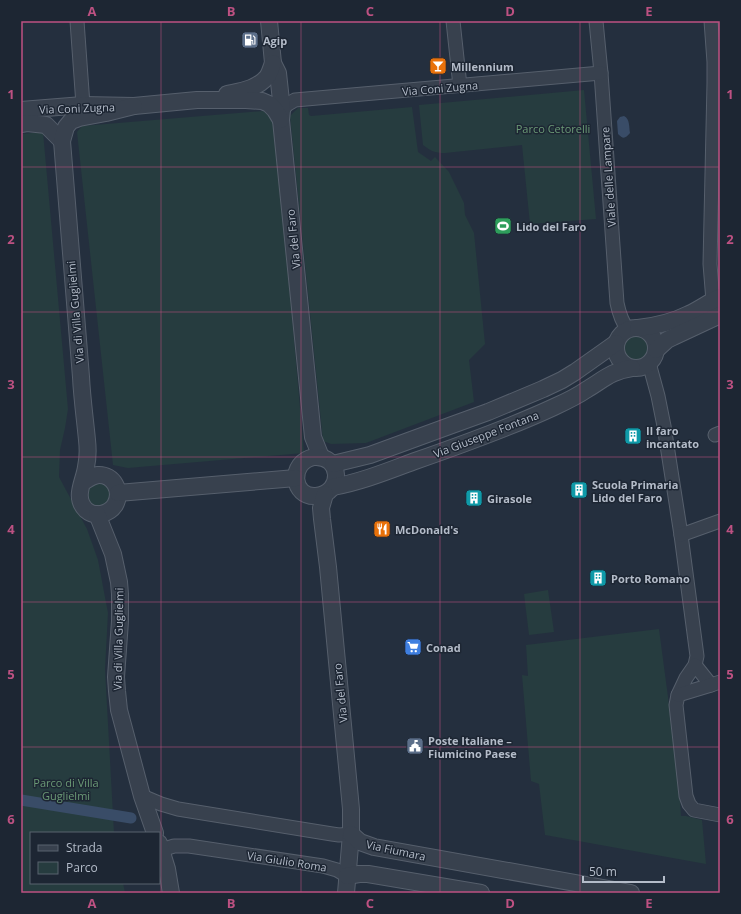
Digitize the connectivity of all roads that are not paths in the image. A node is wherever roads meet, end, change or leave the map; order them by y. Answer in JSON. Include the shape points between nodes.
{"nodes":[{"id":1,"x":76,"y":21,"type":"edge"},
{"id":2,"x":270,"y":21,"type":"edge"},
{"id":3,"x":453,"y":21,"type":"edge"},
{"id":4,"x":596,"y":21,"type":"edge"},
{"id":5,"x":711,"y":21,"type":"edge"},
{"id":6,"x":273,"y":63,"type":"junction"},
{"id":7,"x":717,"y":70,"type":"edge"},
{"id":8,"x":600,"y":73,"type":"junction"},
{"id":9,"x":460,"y":86,"type":"junction"},
{"id":10,"x":197,"y":100,"type":"junction"},
{"id":11,"x":83,"y":105,"type":"junction"},
{"id":12,"x":134,"y":106,"type":"junction"},
{"id":13,"x":21,"y":110,"type":"edge"},
{"id":14,"x":281,"y":115,"type":"junction"},
{"id":15,"x":21,"y":124,"type":"edge"},
{"id":16,"x":62,"y":141,"type":"junction"},
{"id":17,"x":716,"y":299,"type":"edge"},
{"id":18,"x":718,"y":316,"type":"edge"},
{"id":19,"x":633,"y":329,"type":"junction"},
{"id":20,"x":616,"y":342,"type":"junction"},
{"id":21,"x":652,"y":357,"type":"junction"},
{"id":22,"x":632,"y":368,"type":"junction"},
{"id":23,"x":327,"y":460,"type":"junction"},
{"id":24,"x":296,"y":478,"type":"junction"},
{"id":25,"x":82,"y":483,"type":"junction"},
{"id":26,"x":329,"y":490,"type":"junction"},
{"id":27,"x":118,"y":493,"type":"junction"},
{"id":28,"x":97,"y":514,"type":"junction"},
{"id":29,"x":720,"y":521,"type":"edge"},
{"id":30,"x":681,"y":535,"type":"junction"},
{"id":31,"x":695,"y":665,"type":"junction"},
{"id":32,"x":716,"y":683,"type":"edge"},
{"id":33,"x":678,"y":696,"type":"junction"},
{"id":34,"x":142,"y":796,"type":"junction"},
{"id":35,"x":720,"y":815,"type":"edge"},
{"id":36,"x":155,"y":832,"type":"edge"},
{"id":37,"x":350,"y":834,"type":"junction"},
{"id":38,"x":160,"y":847,"type":"edge"},
{"id":39,"x":347,"y":876,"type":"junction"},
{"id":40,"x":171,"y":893,"type":"edge"},
{"id":41,"x":346,"y":893,"type":"edge"},
{"id":42,"x":481,"y":893,"type":"edge"},
{"id":43,"x":631,"y":893,"type":"edge"}],
"edges":[{"from":1,"to":11,"type":"street"},
{"from":2,"to":6,"type":"street","name":"Via del Faro"},
{"from":3,"to":9,"type":"street"},
{"from":4,"to":8,"type":"street","name":"Viale delle Lampare"},
{"from":5,"to":7,"type":"street"},
{"from":6,"to":10,"type":"street","name":"Via Coni Zugna","via":[[268,76],[259,85]]},
{"from":6,"to":14,"type":"street","name":"Via del Faro","via":[[278,73]]},
{"from":7,"to":17,"type":"street","via":[[710,258]]},
{"from":8,"to":9,"type":"street","name":"Via Coni Zugna"},
{"from":8,"to":19,"type":"street","name":"Viale delle Lampare","via":[[617,303],[623,323]]},
{"from":9,"to":14,"type":"street","name":"Via Coni Zugna","via":[[295,100],[288,104]]},
{"from":10,"to":12,"type":"street","name":"Via Coni Zugna"},
{"from":10,"to":14,"type":"street","name":"Via Coni Zugna","via":[[262,101]]},
{"from":11,"to":12,"type":"street","name":"Via Coni Zugna"},
{"from":11,"to":13,"type":"street","name":"Via Coni Zugna"},
{"from":12,"to":16,"type":"street","name":"Via Coni Zugna","via":[[71,121],[66,127]]},
{"from":14,"to":23,"type":"street","name":"Via del Faro","via":[[313,437]]},
{"from":15,"to":16,"type":"street","name":"Via Coni Zugna","via":[[46,125]]},
{"from":16,"to":25,"type":"street","name":"Via di Villa Guglielmi","via":[[88,450]]},
{"from":17,"to":18,"type":"street"},
{"from":17,"to":19,"type":"street","via":[[675,320]]},
{"from":18,"to":21,"type":"street","via":[[667,340]]},
{"from":19,"to":20,"type":"street","via":[[623,333]]},
{"from":19,"to":21,"type":"street","via":[[644,330],[653,338],[655,344]]},
{"from":20,"to":22,"type":"street","via":[[615,349],[620,362]]},
{"from":20,"to":23,"type":"street","name":"Via Giuseppe Fontana","via":[[562,380],[495,409],[363,457]]},
{"from":21,"to":22,"type":"street","via":[[644,367]]},
{"from":21,"to":30,"type":"street"},
{"from":22,"to":26,"type":"street","name":"Via Giuseppe Fontana","via":[[611,374],[563,403],[472,441]]},
{"from":23,"to":24,"type":"street","via":[[309,458],[303,461],[298,467]]},
{"from":23,"to":26,"type":"street","via":[[336,472],[336,478]]},
{"from":24,"to":26,"type":"street","via":[[305,494],[312,496]]},
{"from":24,"to":27,"type":"street"},
{"from":25,"to":27,"type":"street","via":[[93,476],[104,476],[113,481]]},
{"from":25,"to":28,"type":"street","via":[[79,497],[83,506],[90,513]]},
{"from":26,"to":37,"type":"street","name":"Via del Faro","via":[[322,503],[321,513],[351,801]]},
{"from":27,"to":28,"type":"street","via":[[118,500],[113,508]]},
{"from":28,"to":34,"type":"street","name":"Via di Villa Guglielmi","via":[[113,554],[119,582],[117,691],[121,718]]},
{"from":29,"to":30,"type":"street"},
{"from":30,"to":31,"type":"street","via":[[697,656]]},
{"from":31,"to":32,"type":"street"},
{"from":31,"to":33,"type":"street"},
{"from":32,"to":33,"type":"street"},
{"from":33,"to":35,"type":"street","via":[[676,704],[686,796],[694,810]]},
{"from":34,"to":36,"type":"street","name":"Via di Villa Guglielmi"},
{"from":34,"to":37,"type":"street","via":[[178,808],[332,834]]},
{"from":37,"to":39,"type":"street","name":"Via del Faro"},
{"from":37,"to":43,"type":"street","name":"Via Fiumara","via":[[360,842],[374,847]]},
{"from":38,"to":39,"type":"street","name":"Via Giulio Roma","via":[[189,846],[324,866]]},
{"from":38,"to":40,"type":"street"},
{"from":39,"to":41,"type":"street","name":"Via del Faro"},
{"from":39,"to":42,"type":"street","via":[[371,874]]}]}
